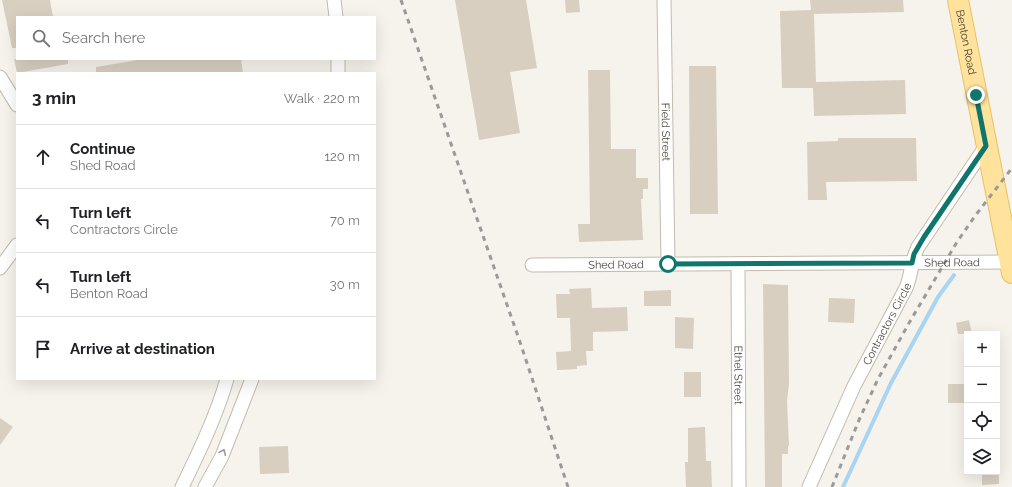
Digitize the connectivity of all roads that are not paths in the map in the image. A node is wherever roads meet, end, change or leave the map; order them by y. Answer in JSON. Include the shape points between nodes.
{"nodes":[{"id":1,"x":334,"y":0,"type":"edge"},
{"id":2,"x":664,"y":0,"type":"edge"},
{"id":3,"x":958,"y":0,"type":"edge"},
{"id":4,"x":336,"y":16,"type":"edge"},
{"id":5,"x":338,"y":60,"type":"edge"},
{"id":6,"x":338,"y":72,"type":"edge"},
{"id":7,"x":0,"y":77,"type":"edge"},
{"id":8,"x":16,"y":103,"type":"edge"},
{"id":9,"x":986,"y":146,"type":"junction"},
{"id":10,"x":16,"y":246,"type":"edge"},
{"id":11,"x":912,"y":263,"type":"junction"},
{"id":12,"x":668,"y":264,"type":"junction"},
{"id":13,"x":738,"y":264,"type":"junction"},
{"id":14,"x":532,"y":265,"type":"dead end"},
{"id":15,"x":1011,"y":266,"type":"edge"},
{"id":16,"x":0,"y":268,"type":"edge"},
{"id":17,"x":227,"y":380,"type":"edge"},
{"id":18,"x":252,"y":380,"type":"edge"},
{"id":19,"x":182,"y":487,"type":"edge"},
{"id":20,"x":205,"y":487,"type":"edge"},
{"id":21,"x":739,"y":487,"type":"edge"},
{"id":22,"x":809,"y":487,"type":"edge"}],
"edges":[{"from":1,"to":4,"type":"street"},
{"from":2,"to":12,"type":"street","name":"Field Street"},
{"from":3,"to":9,"type":"main road","name":"Benton Road"},
{"from":5,"to":6,"type":"street"},
{"from":7,"to":8,"type":"street"},
{"from":9,"to":11,"type":"street","name":"Contractors Circle","via":[[924,237]]},
{"from":9,"to":15,"type":"main road","name":"Benton Road"},
{"from":10,"to":16,"type":"street"},
{"from":11,"to":13,"type":"street","name":"Shed Road"},
{"from":11,"to":15,"type":"street","name":"Shed Road"},
{"from":11,"to":22,"type":"street","name":"Contractors Circle","via":[[906,288],[854,386]]},
{"from":12,"to":13,"type":"street","name":"Shed Road"},
{"from":12,"to":14,"type":"street","name":"Shed Road"},
{"from":13,"to":21,"type":"street","name":"Ethel Street"},
{"from":17,"to":19,"type":"street","via":[[206,437]]},
{"from":20,"to":18,"type":"street","one_way":true,"via":[[222,456]]}]}
